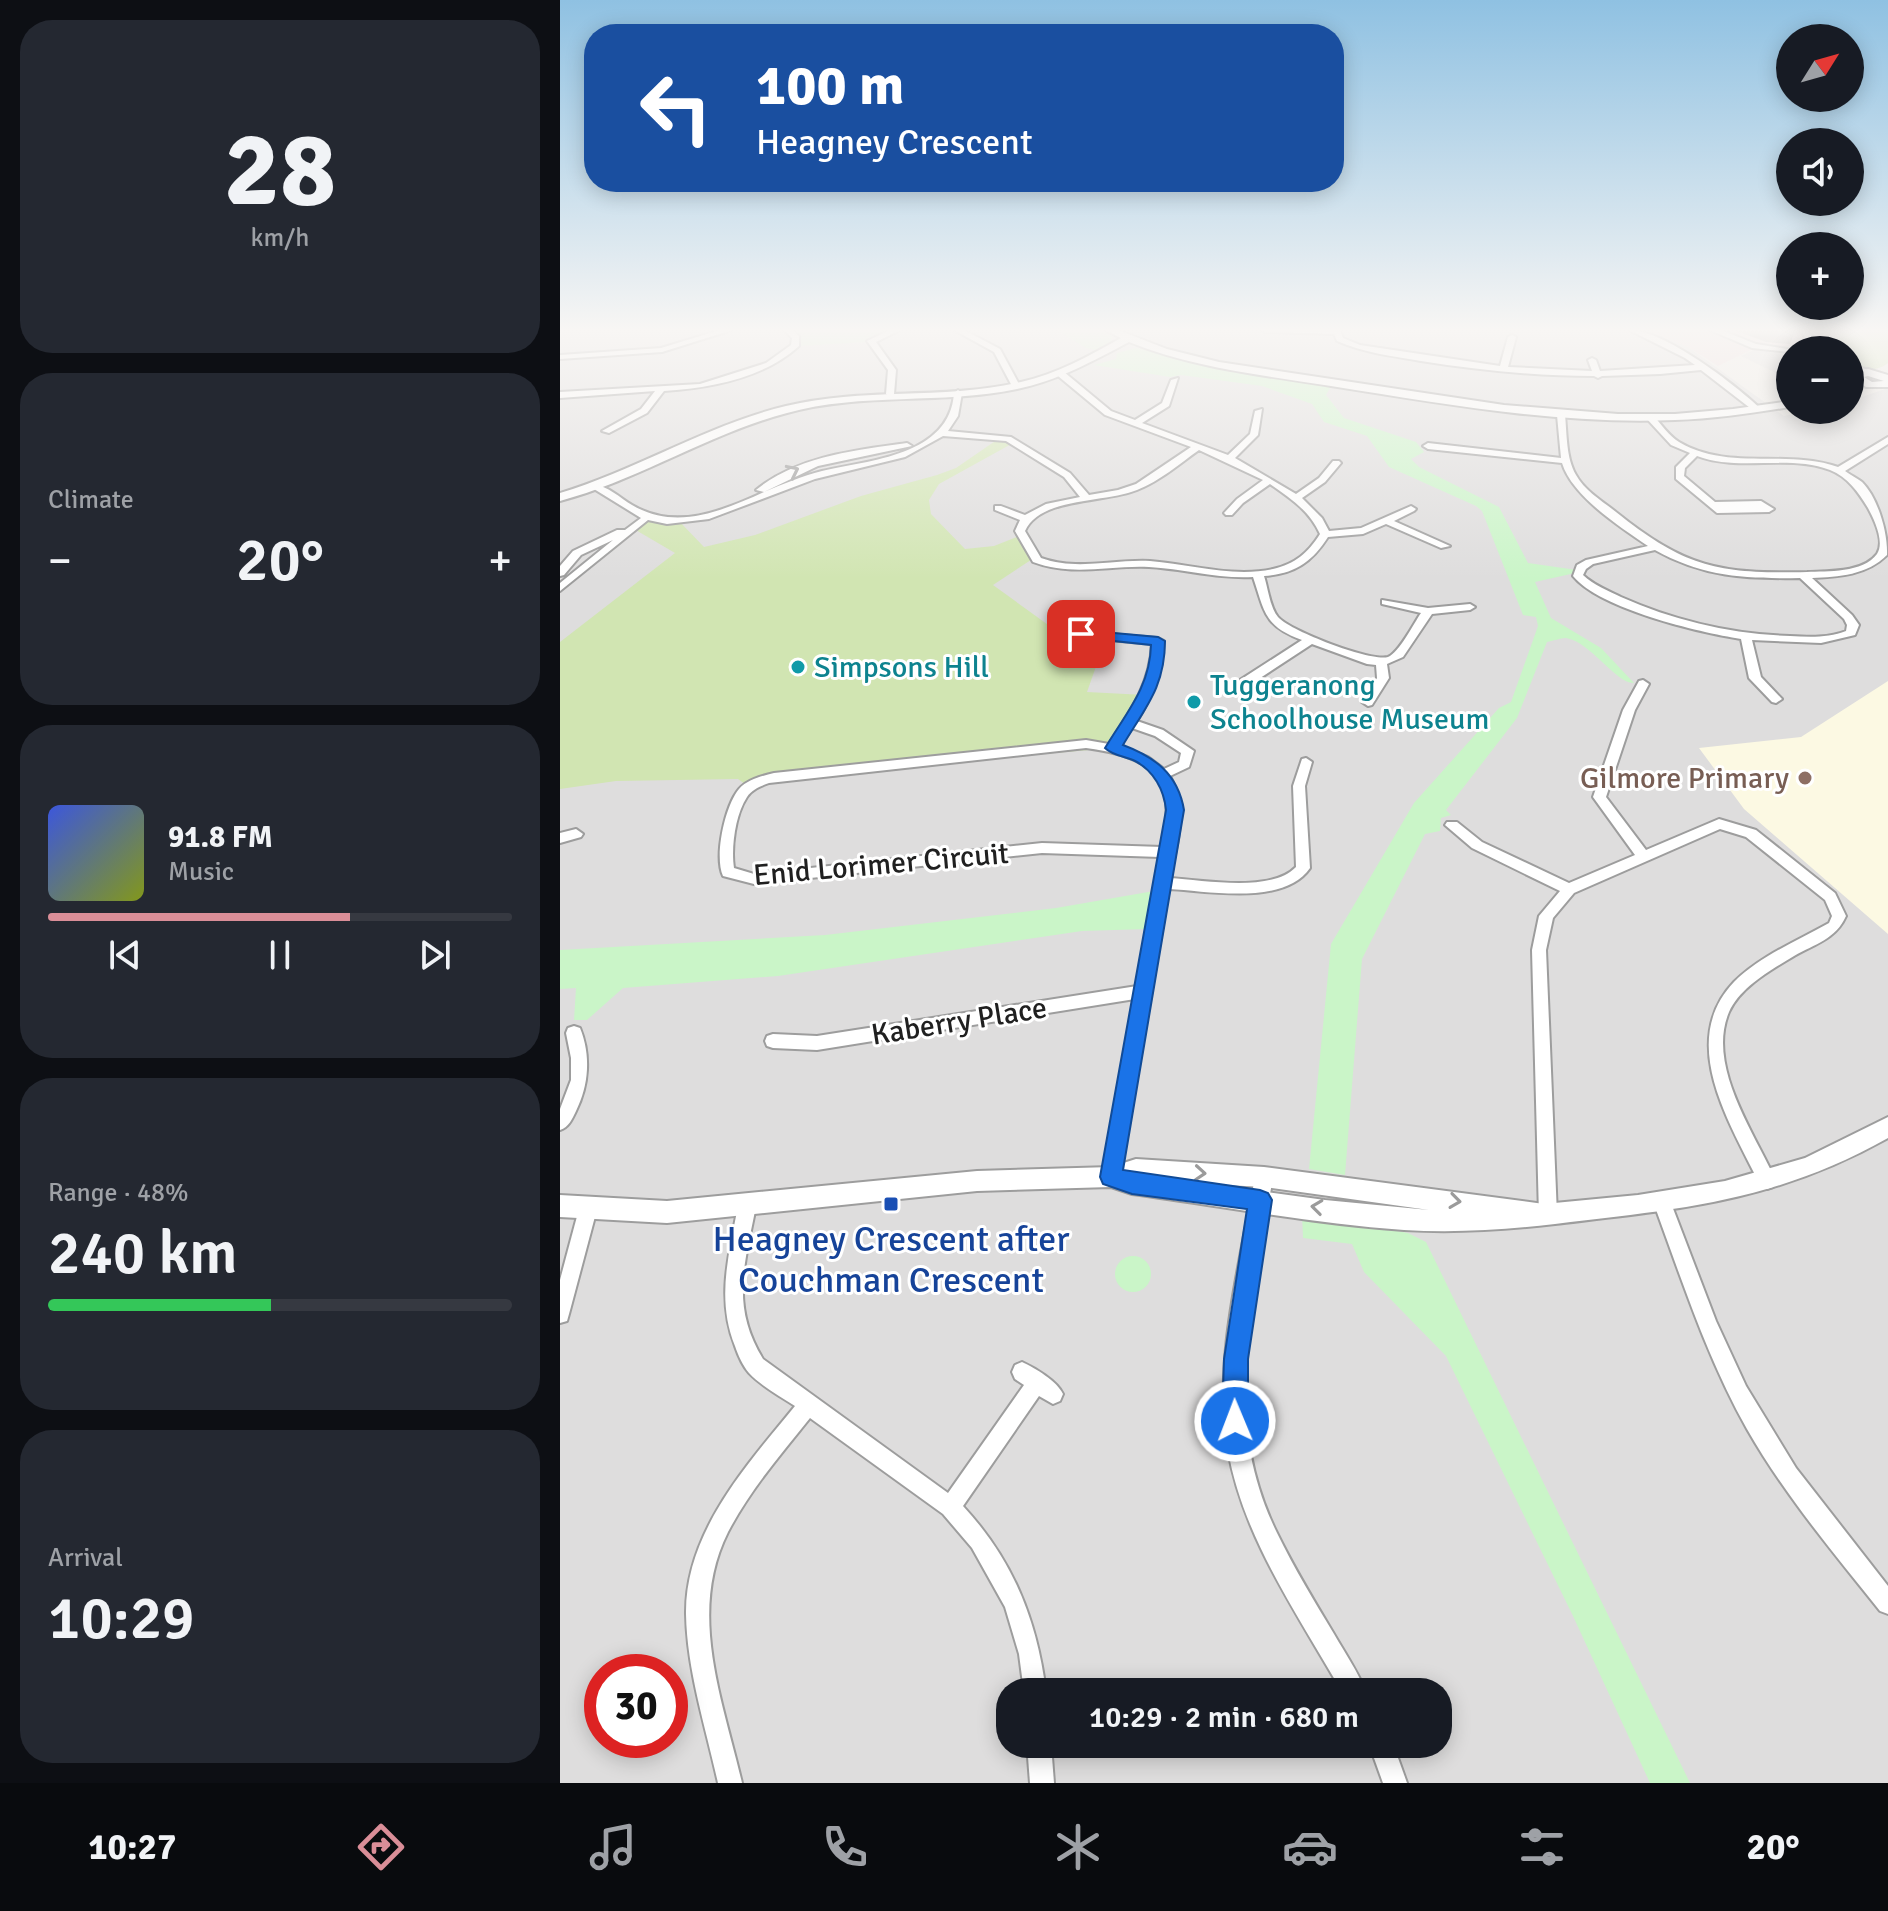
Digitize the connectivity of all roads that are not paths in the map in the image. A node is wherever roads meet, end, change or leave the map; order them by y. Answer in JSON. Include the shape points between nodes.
{"nodes":[{"id":1,"x":640,"y":413,"type":"edge"},
{"id":2,"x":772,"y":413,"type":"edge"},
{"id":3,"x":956,"y":413,"type":"edge"},
{"id":4,"x":1112,"y":413,"type":"edge"},
{"id":5,"x":1151,"y":413,"type":"edge"},
{"id":6,"x":1259,"y":413,"type":"edge"},
{"id":7,"x":1543,"y":413,"type":"edge"},
{"id":8,"x":1701,"y":413,"type":"edge"},
{"id":9,"x":1561,"y":415,"type":"junction"},
{"id":10,"x":1650,"y":417,"type":"junction"},
{"id":11,"x":1134,"y":424,"type":"junction"},
{"id":12,"x":606,"y":431,"type":"dead end"},
{"id":13,"x":939,"y":435,"type":"junction"},
{"id":14,"x":1888,"y":440,"type":"edge"},
{"id":15,"x":1198,"y":446,"type":"junction"},
{"id":16,"x":1428,"y":446,"type":"dead end"},
{"id":17,"x":1693,"y":455,"type":"junction"},
{"id":18,"x":1230,"y":458,"type":"junction"},
{"id":19,"x":1566,"y":461,"type":"junction"},
{"id":20,"x":1336,"y":463,"type":"dead end"},
{"id":21,"x":1839,"y":471,"type":"junction"},
{"id":22,"x":1268,"y":481,"type":"junction"},
{"id":23,"x":597,"y":487,"type":"junction"},
{"id":24,"x":560,"y":497,"type":"edge"},
{"id":25,"x":1087,"y":499,"type":"junction"},
{"id":26,"x":1295,"y":499,"type":"junction"},
{"id":27,"x":1712,"y":505,"type":"dead end"},
{"id":28,"x":998,"y":508,"type":"dead end"},
{"id":29,"x":1411,"y":509,"type":"dead end"},
{"id":30,"x":726,"y":511,"type":"junction"},
{"id":31,"x":1229,"y":513,"type":"dead end"},
{"id":32,"x":645,"y":519,"type":"junction"},
{"id":33,"x":1025,"y":519,"type":"junction"},
{"id":34,"x":1389,"y":522,"type":"junction"},
{"id":35,"x":1325,"y":534,"type":"junction"},
{"id":36,"x":1445,"y":546,"type":"dead end"},
{"id":37,"x":1652,"y":548,"type":"junction"},
{"id":38,"x":560,"y":573,"type":"edge"},
{"id":39,"x":1258,"y":575,"type":"junction"},
{"id":40,"x":1803,"y":575,"type":"junction"},
{"id":41,"x":560,"y":588,"type":"edge"},
{"id":42,"x":1386,"y":602,"type":"dead end"},
{"id":43,"x":1470,"y":607,"type":"dead end"},
{"id":44,"x":1428,"y":611,"type":"junction"},
{"id":45,"x":1072,"y":634,"type":"dead end"},
{"id":46,"x":1746,"y":637,"type":"junction"},
{"id":47,"x":1310,"y":640,"type":"junction"},
{"id":48,"x":1381,"y":662,"type":"junction"},
{"id":49,"x":1244,"y":683,"type":"dead end"},
{"id":50,"x":1643,"y":684,"type":"dead end"},
{"id":51,"x":1776,"y":699,"type":"dead end"},
{"id":52,"x":1368,"y":702,"type":"dead end"},
{"id":53,"x":1129,"y":722,"type":"junction"},
{"id":54,"x":1113,"y":748,"type":"junction"},
{"id":55,"x":1306,"y":762,"type":"dead end"},
{"id":56,"x":1162,"y":775,"type":"junction"},
{"id":57,"x":1452,"y":825,"type":"dead end"},
{"id":58,"x":576,"y":834,"type":"dead end"},
{"id":59,"x":560,"y":838,"type":"edge"},
{"id":60,"x":1168,"y":852,"type":"junction"},
{"id":61,"x":1642,"y":855,"type":"junction"},
{"id":62,"x":1163,"y":883,"type":"junction"},
{"id":63,"x":1569,"y":889,"type":"junction"},
{"id":64,"x":1144,"y":991,"type":"junction"},
{"id":65,"x":574,"y":1033,"type":"dead end"},
{"id":66,"x":773,"y":1041,"type":"dead end"},
{"id":67,"x":560,"y":1123,"type":"edge"},
{"id":68,"x":1888,"y":1127,"type":"edge"},
{"id":69,"x":1111,"y":1177,"type":"junction"},
{"id":70,"x":1264,"y":1177,"type":"junction"},
{"id":71,"x":1767,"y":1181,"type":"junction"},
{"id":72,"x":1260,"y":1200,"type":"junction"},
{"id":73,"x":1663,"y":1204,"type":"junction"},
{"id":74,"x":560,"y":1206,"type":"edge"},
{"id":75,"x":747,"y":1206,"type":"junction"},
{"id":76,"x":588,"y":1209,"type":"junction"},
{"id":77,"x":1548,"y":1215,"type":"junction"},
{"id":78,"x":560,"y":1314,"type":"edge"},
{"id":79,"x":1037,"y":1383,"type":"dead end"},
{"id":80,"x":808,"y":1405,"type":"junction"},
{"id":81,"x":950,"y":1507,"type":"junction"},
{"id":82,"x":1888,"y":1603,"type":"edge"},
{"id":83,"x":1033,"y":1678,"type":"edge"},
{"id":84,"x":1347,"y":1678,"type":"edge"},
{"id":85,"x":1040,"y":1758,"type":"edge"},
{"id":86,"x":1386,"y":1758,"type":"edge"},
{"id":87,"x":730,"y":1783,"type":"edge"},
{"id":88,"x":1042,"y":1783,"type":"edge"},
{"id":89,"x":1395,"y":1783,"type":"edge"}],
"edges":[{"from":1,"to":12,"type":"street"},
{"from":2,"to":23,"type":"street"},
{"from":3,"to":13,"type":"street"},
{"from":4,"to":11,"type":"street"},
{"from":5,"to":11,"type":"street"},
{"from":6,"to":18,"type":"street","via":[[1254,435]]},
{"from":7,"to":9,"type":"street"},
{"from":8,"to":10,"type":"street"},
{"from":9,"to":10,"type":"street"},
{"from":9,"to":19,"type":"street"},
{"from":10,"to":17,"type":"street","via":[[1666,441]]},
{"from":11,"to":15,"type":"street"},
{"from":13,"to":25,"type":"street","via":[[1008,439],[1067,475]]},
{"from":13,"to":30,"type":"street","via":[[897,456],[812,477]]},
{"from":30,"to":13,"type":"street","one_way":true,"via":[[812,462],[912,446]]},
{"from":14,"to":21,"type":"street"},
{"from":15,"to":18,"type":"street"},
{"from":15,"to":25,"type":"street","via":[[1139,486]]},
{"from":16,"to":19,"type":"street"},
{"from":17,"to":21,"type":"street","via":[[1798,461]]},
{"from":17,"to":27,"type":"street","via":[[1679,477]]},
{"from":18,"to":22,"type":"street"},
{"from":19,"to":37,"type":"street","via":[[1582,488]]},
{"from":20,"to":26,"type":"street"},
{"from":21,"to":40,"type":"street","via":[[1868,492],[1885,547],[1865,567]]},
{"from":22,"to":26,"type":"street"},
{"from":22,"to":31,"type":"street"},
{"from":23,"to":24,"type":"street"},
{"from":23,"to":32,"type":"street"},
{"from":25,"to":33,"type":"street","via":[[1047,506]]},
{"from":26,"to":35,"type":"street","via":[[1315,513]]},
{"from":28,"to":33,"type":"street"},
{"from":29,"to":34,"type":"street"},
{"from":30,"to":32,"type":"street","via":[[687,521]]},
{"from":32,"to":38,"type":"street","via":[[577,553]]},
{"from":32,"to":41,"type":"street"},
{"from":33,"to":39,"type":"street","via":[[1020,531],[1031,555],[1046,565],[1146,564]]},
{"from":34,"to":35,"type":"street","via":[[1363,531]]},
{"from":34,"to":36,"type":"street"},
{"from":35,"to":39,"type":"street","via":[[1299,562]]},
{"from":37,"to":40,"type":"street","via":[[1720,573]]},
{"from":37,"to":46,"type":"street","via":[[1590,562],[1578,576],[1636,609]]},
{"from":39,"to":47,"type":"street","via":[[1272,618]]},
{"from":40,"to":46,"type":"street","via":[[1848,617],[1851,633],[1807,640]]},
{"from":42,"to":44,"type":"street"},
{"from":43,"to":44,"type":"street"},
{"from":44,"to":48,"type":"street","via":[[1399,655]]},
{"from":45,"to":53,"type":"street","via":[[1158,641],[1158,670]]},
{"from":46,"to":51,"type":"street","via":[[1755,678]]},
{"from":47,"to":48,"type":"street"},
{"from":47,"to":49,"type":"street"},
{"from":48,"to":52,"type":"street","via":[[1383,678]]},
{"from":50,"to":61,"type":"street","via":[[1599,797]]},
{"from":53,"to":54,"type":"street"},
{"from":53,"to":56,"type":"street","via":[[1188,751],[1185,764]]},
{"from":54,"to":56,"type":"street","name":"Enid Lorimer Circuit","via":[[1142,758]]},
{"from":54,"to":60,"type":"street","name":"Enid Lorimer Circuit","via":[[1067,745],[765,779],[741,796],[724,865],[736,877],[754,879],[1042,848]]},
{"from":55,"to":62,"type":"street","via":[[1299,786],[1300,875],[1269,887]]},
{"from":56,"to":60,"type":"street","via":[[1175,810]]},
{"from":57,"to":63,"type":"street","via":[[1477,845]]},
{"from":58,"to":59,"type":"street"},
{"from":60,"to":62,"type":"street"},
{"from":61,"to":63,"type":"street"},
{"from":61,"to":71,"type":"street","via":[[1708,827],[1741,828],[1836,904],[1839,916],[1834,927],[1742,984],[1716,1023],[1720,1072]]},
{"from":62,"to":64,"type":"street"},
{"from":63,"to":77,"type":"street","via":[[1540,932]]},
{"from":64,"to":66,"type":"street","name":"Kaberry Place","via":[[817,1043]]},
{"from":64,"to":69,"type":"street"},
{"from":65,"to":67,"type":"street","via":[[582,1068],[580,1089]]},
{"from":68,"to":71,"type":"street"},
{"from":69,"to":70,"type":"street","one_way":true,"via":[[1136,1169]]},
{"from":69,"to":72,"type":"street"},
{"from":69,"to":75,"type":"street","via":[[977,1181]]},
{"from":70,"to":72,"type":"street"},
{"from":70,"to":77,"type":"street","one_way":true},
{"from":71,"to":73,"type":"street"},
{"from":77,"to":72,"type":"street","one_way":true,"via":[[1438,1221]]},
{"from":72,"to":84,"type":"street","via":[[1236,1359],[1237,1442],[1262,1524]]},
{"from":73,"to":77,"type":"street"},
{"from":73,"to":82,"type":"street","via":[[1713,1339],[1750,1413],[1812,1508]]},
{"from":74,"to":76,"type":"street"},
{"from":75,"to":76,"type":"street","via":[[667,1212]]},
{"from":75,"to":80,"type":"street","via":[[733,1287],[737,1336],[756,1366]]},
{"from":76,"to":78,"type":"street"},
{"from":79,"to":81,"type":"street"},
{"from":80,"to":81,"type":"street"},
{"from":80,"to":87,"type":"street","via":[[730,1507],[701,1576],[701,1643]]},
{"from":81,"to":83,"type":"street","via":[[980,1540],[1005,1580]]},
{"from":85,"to":88,"type":"street"},
{"from":86,"to":89,"type":"street"}]}
